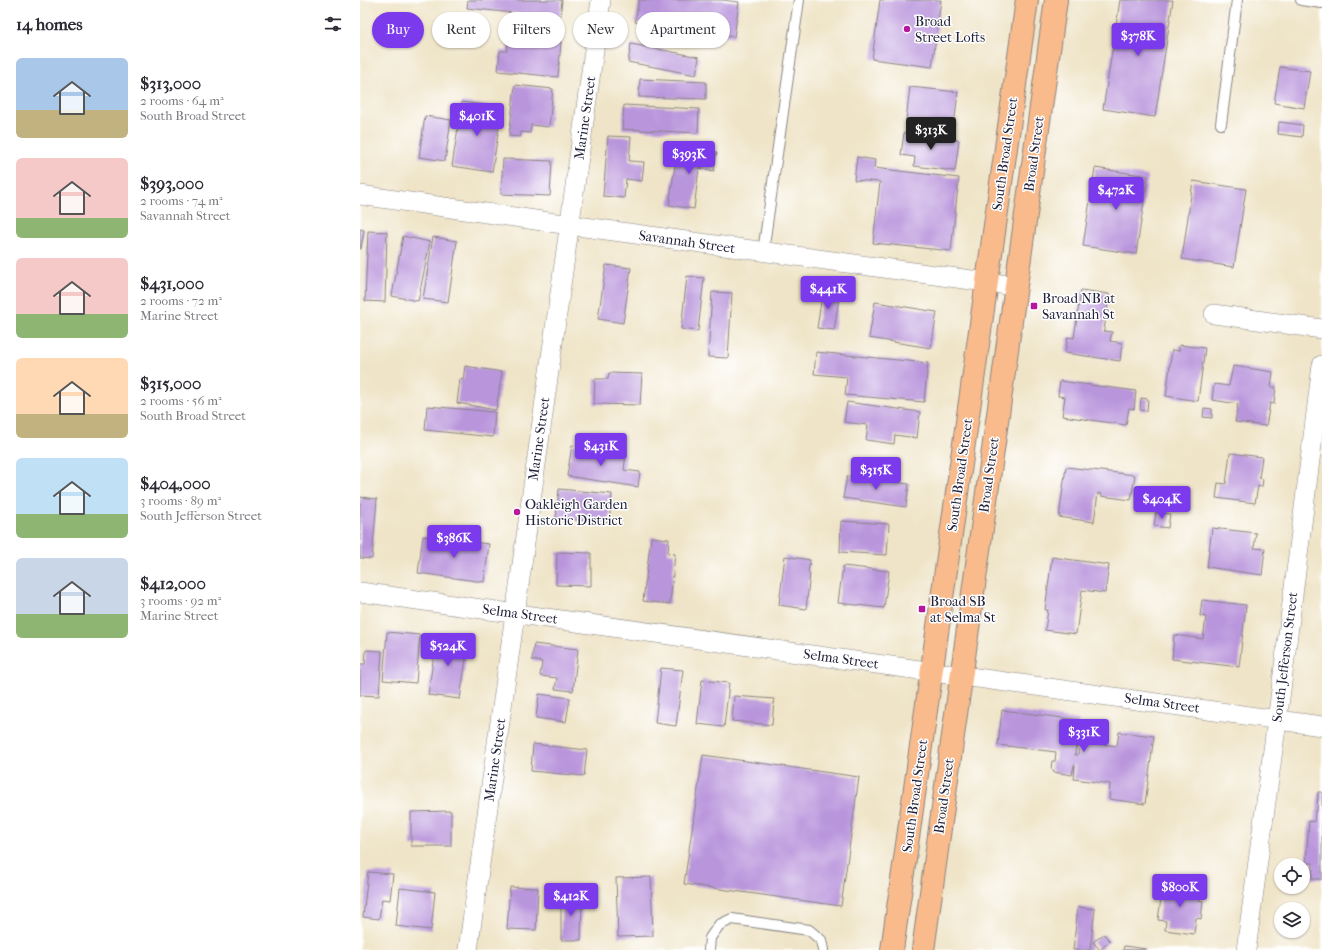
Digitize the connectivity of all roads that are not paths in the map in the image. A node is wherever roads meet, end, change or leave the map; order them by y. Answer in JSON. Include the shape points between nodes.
{"nodes":[{"id":1,"x":601,"y":0,"type":"edge"},
{"id":2,"x":799,"y":0,"type":"edge"},
{"id":3,"x":1027,"y":0,"type":"edge"},
{"id":4,"x":1056,"y":0,"type":"edge"},
{"id":5,"x":1237,"y":0,"type":"edge"},
{"id":6,"x":1301,"y":0,"type":"edge"},
{"id":7,"x":1322,"y":3,"type":"edge"},
{"id":8,"x":1221,"y":124,"type":"dead end"},
{"id":9,"x":360,"y":195,"type":"edge"},
{"id":10,"x":570,"y":225,"type":"junction"},
{"id":11,"x":762,"y":252,"type":"junction"},
{"id":12,"x":986,"y":282,"type":"junction"},
{"id":13,"x":1015,"y":286,"type":"junction"},
{"id":14,"x":1214,"y":314,"type":"dead end"},
{"id":15,"x":1322,"y":329,"type":"edge"},
{"id":16,"x":1322,"y":365,"type":"edge"},
{"id":17,"x":360,"y":592,"type":"edge"},
{"id":18,"x":515,"y":613,"type":"junction"},
{"id":19,"x":933,"y":671,"type":"junction"},
{"id":20,"x":961,"y":675,"type":"junction"},
{"id":21,"x":1277,"y":720,"type":"junction"},
{"id":22,"x":1322,"y":726,"type":"edge"},
{"id":23,"x":468,"y":950,"type":"edge"},
{"id":24,"x":709,"y":950,"type":"edge"},
{"id":25,"x":823,"y":950,"type":"edge"},
{"id":26,"x":892,"y":950,"type":"edge"},
{"id":27,"x":923,"y":950,"type":"edge"},
{"id":28,"x":1246,"y":950,"type":"edge"}],
"edges":[{"from":1,"to":10,"type":"street","name":"Marine Street"},
{"from":2,"to":11,"type":"lane"},
{"from":3,"to":12,"type":"main road","name":"South Broad Street"},
{"from":4,"to":13,"type":"main road","name":"Broad Street"},
{"from":5,"to":8,"type":"lane"},
{"from":6,"to":7,"type":"lane"},
{"from":9,"to":10,"type":"street","name":"Savannah Street"},
{"from":10,"to":11,"type":"street","name":"Savannah Street"},
{"from":10,"to":18,"type":"street","name":"Marine Street"},
{"from":11,"to":12,"type":"street","name":"Savannah Street"},
{"from":12,"to":13,"type":"street","name":"Savannah Street"},
{"from":12,"to":19,"type":"main road","name":"South Broad Street"},
{"from":13,"to":20,"type":"main road","name":"Broad Street"},
{"from":14,"to":15,"type":"street"},
{"from":16,"to":21,"type":"street","name":"South Jefferson Street"},
{"from":17,"to":18,"type":"street","name":"Selma Street"},
{"from":18,"to":19,"type":"street","name":"Selma Street"},
{"from":18,"to":23,"type":"street","name":"Marine Street"},
{"from":19,"to":20,"type":"street","name":"Selma Street"},
{"from":19,"to":26,"type":"main road","name":"South Broad Street"},
{"from":20,"to":21,"type":"street","name":"Selma Street"},
{"from":20,"to":27,"type":"main road","name":"Broad Street"},
{"from":21,"to":22,"type":"street","name":"Selma Street"},
{"from":21,"to":28,"type":"street","name":"South Jefferson Street"},
{"from":24,"to":25,"type":"lane","via":[[710,938],[719,925],[732,919],[809,930],[821,940]]}]}
